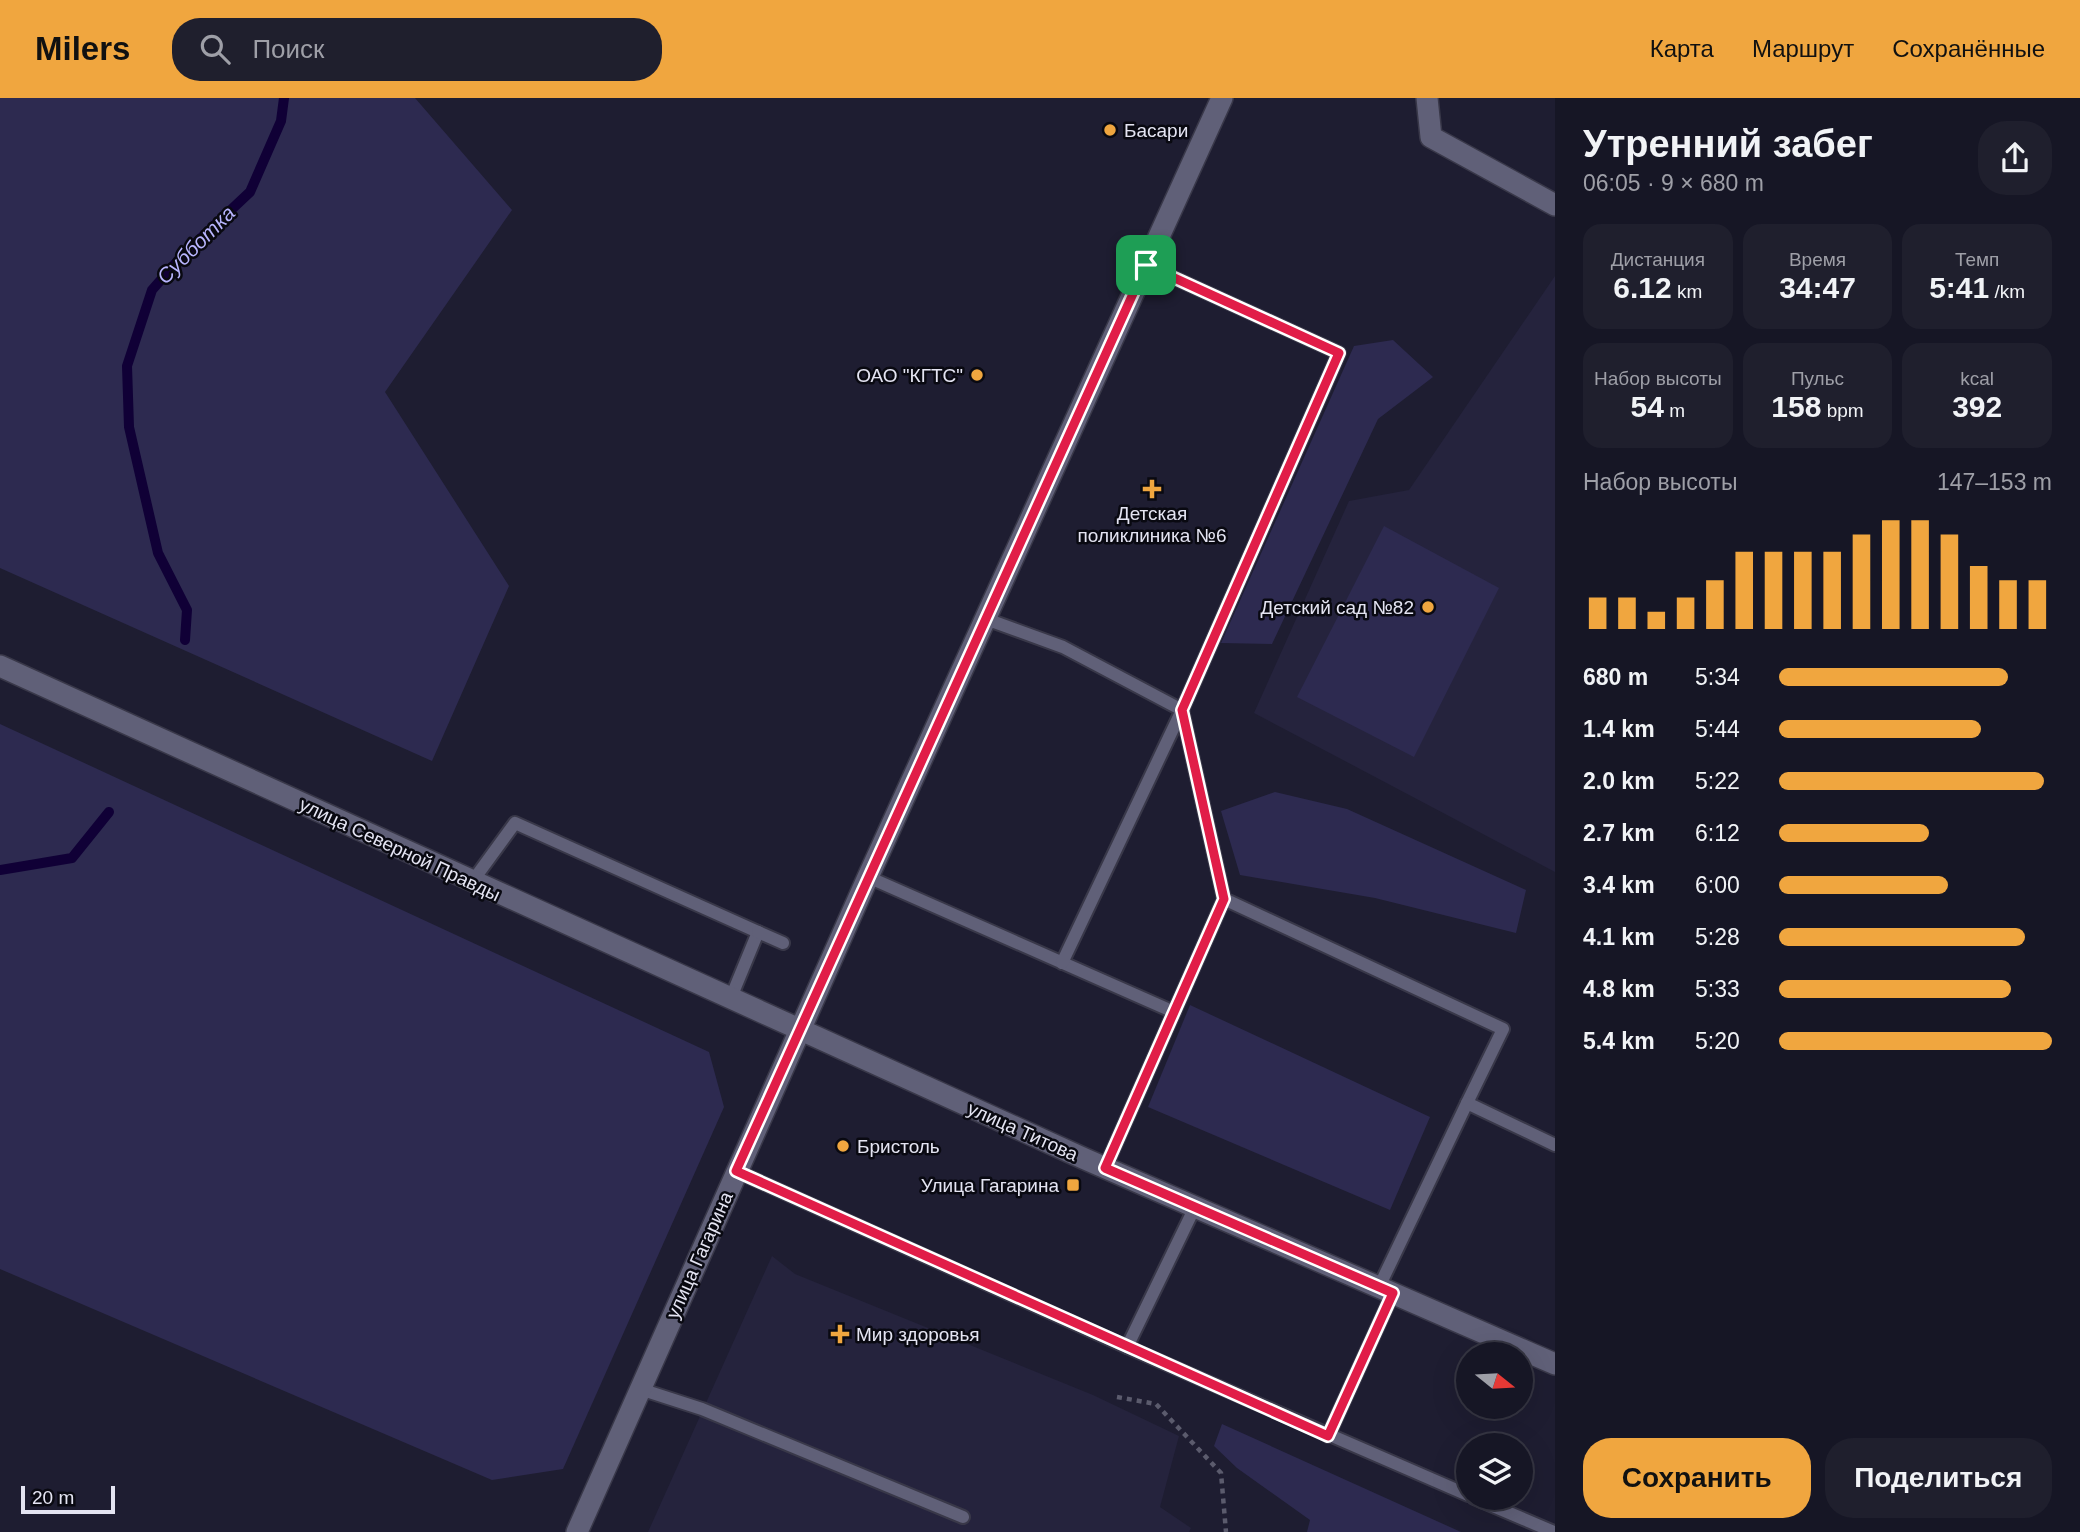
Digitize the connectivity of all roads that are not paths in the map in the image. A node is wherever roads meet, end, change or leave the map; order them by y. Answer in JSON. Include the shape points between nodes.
{"nodes":[{"id":1,"x":1222,"y":98,"type":"edge"},
{"id":2,"x":1427,"y":98,"type":"edge"},
{"id":3,"x":1555,"y":205,"type":"edge"},
{"id":4,"x":1146,"y":265,"type":"junction"},
{"id":5,"x":986,"y":619,"type":"junction"},
{"id":6,"x":0,"y":666,"type":"edge"},
{"id":7,"x":1182,"y":710,"type":"junction"},
{"id":8,"x":868,"y":877,"type":"junction"},
{"id":9,"x":472,"y":882,"type":"junction"},
{"id":10,"x":1224,"y":899,"type":"junction"},
{"id":11,"x":758,"y":932,"type":"junction"},
{"id":12,"x":783,"y":943,"type":"dead end"},
{"id":13,"x":1062,"y":963,"type":"junction"},
{"id":14,"x":730,"y":1000,"type":"junction"},
{"id":15,"x":1174,"y":1012,"type":"junction"},
{"id":16,"x":800,"y":1031,"type":"junction"},
{"id":17,"x":1467,"y":1103,"type":"junction"},
{"id":18,"x":1555,"y":1145,"type":"edge"},
{"id":19,"x":1105,"y":1168,"type":"junction"},
{"id":20,"x":736,"y":1171,"type":"junction"},
{"id":21,"x":1195,"y":1207,"type":"junction"},
{"id":22,"x":1386,"y":1290,"type":"junction"},
{"id":23,"x":1126,"y":1347,"type":"junction"},
{"id":24,"x":1555,"y":1364,"type":"edge"},
{"id":25,"x":640,"y":1389,"type":"junction"},
{"id":26,"x":1328,"y":1436,"type":"junction"},
{"id":27,"x":1456,"y":1490,"type":"edge"},
{"id":28,"x":1502,"y":1510,"type":"edge"},
{"id":29,"x":963,"y":1517,"type":"dead end"},
{"id":30,"x":577,"y":1532,"type":"edge"},
{"id":31,"x":1554,"y":1532,"type":"edge"}],
"edges":[{"from":1,"to":4,"type":"street","name":"улица Гагарина"},
{"from":2,"to":3,"type":"street","via":[[1430,137]]},
{"from":4,"to":5,"type":"street","name":"улица Гагарина"},
{"from":4,"to":7,"type":"lane","via":[[1339,353]]},
{"from":5,"to":7,"type":"lane","via":[[1063,646]]},
{"from":5,"to":8,"type":"street","name":"улица Гагарина"},
{"from":6,"to":9,"type":"street","name":"улица Северной Правды"},
{"from":7,"to":10,"type":"lane"},
{"from":7,"to":13,"type":"lane"},
{"from":8,"to":13,"type":"lane"},
{"from":8,"to":16,"type":"street","name":"улица Гагарина"},
{"from":9,"to":11,"type":"lane","via":[[514,823]]},
{"from":9,"to":14,"type":"street","name":"улица Северной Правды"},
{"from":10,"to":15,"type":"lane"},
{"from":10,"to":17,"type":"lane","via":[[1503,1029]]},
{"from":11,"to":12,"type":"lane"},
{"from":11,"to":14,"type":"lane"},
{"from":13,"to":15,"type":"lane"},
{"from":14,"to":16,"type":"street","name":"улица Северной Правды"},
{"from":15,"to":19,"type":"lane"},
{"from":16,"to":19,"type":"street","name":"улица Титова"},
{"from":16,"to":20,"type":"street","name":"улица Гагарина"},
{"from":17,"to":18,"type":"lane"},
{"from":17,"to":22,"type":"lane"},
{"from":19,"to":21,"type":"street","name":"улица Титова"},
{"from":20,"to":23,"type":"lane"},
{"from":20,"to":25,"type":"street","name":"улица Гагарина"},
{"from":21,"to":22,"type":"street","name":"улица Титова"},
{"from":21,"to":23,"type":"lane"},
{"from":22,"to":24,"type":"street","name":"улица Титова"},
{"from":22,"to":26,"type":"lane"},
{"from":23,"to":26,"type":"lane"},
{"from":25,"to":29,"type":"lane","via":[[702,1409]]},
{"from":25,"to":30,"type":"street","name":"улица Гагарина"},
{"from":26,"to":27,"type":"lane"},
{"from":28,"to":31,"type":"lane"}]}
